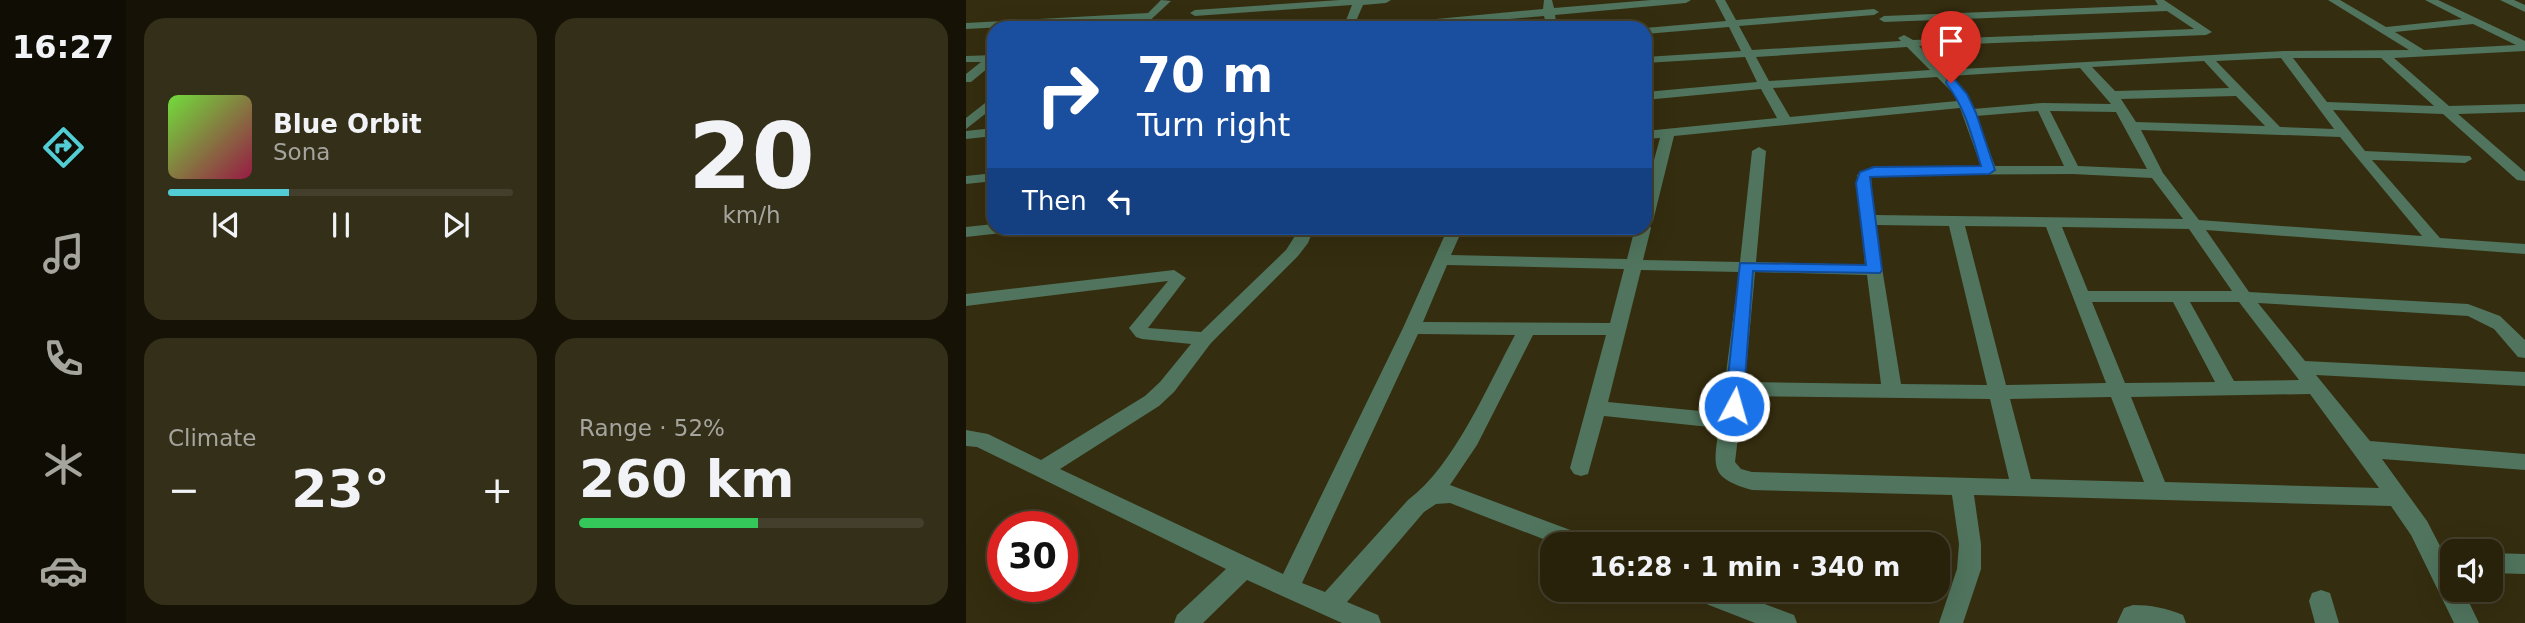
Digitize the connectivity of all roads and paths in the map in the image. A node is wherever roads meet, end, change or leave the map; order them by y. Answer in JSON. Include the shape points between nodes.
{"nodes":[{"id":1,"x":1386,"y":0,"type":"edge"},
{"id":2,"x":1686,"y":0,"type":"edge"},
{"id":3,"x":1720,"y":0,"type":"edge"},
{"id":4,"x":1862,"y":0,"type":"edge"},
{"id":5,"x":2357,"y":0,"type":"edge"},
{"id":6,"x":2430,"y":0,"type":"edge"},
{"id":7,"x":2505,"y":0,"type":"edge"},
{"id":8,"x":1166,"y":1,"type":"edge"},
{"id":9,"x":2334,"y":1,"type":"edge"},
{"id":10,"x":1359,"y":2,"type":"junction"},
{"id":11,"x":2162,"y":4,"type":"edge"},
{"id":12,"x":1086,"y":6,"type":"dead end"},
{"id":13,"x":1548,"y":6,"type":"edge"},
{"id":14,"x":2525,"y":9,"type":"edge"},
{"id":15,"x":2102,"y":10,"type":"junction"},
{"id":16,"x":1195,"y":13,"type":"dead end"},
{"id":17,"x":1151,"y":16,"type":"junction"},
{"id":18,"x":1879,"y":16,"type":"junction"},
{"id":19,"x":1959,"y":16,"type":"junction"},
{"id":20,"x":1069,"y":21,"type":"edge"},
{"id":21,"x":1103,"y":21,"type":"edge"},
{"id":22,"x":1146,"y":21,"type":"edge"},
{"id":23,"x":1351,"y":21,"type":"edge"},
{"id":24,"x":1429,"y":21,"type":"edge"},
{"id":25,"x":2475,"y":21,"type":"junction"},
{"id":26,"x":1730,"y":22,"type":"junction"},
{"id":27,"x":966,"y":26,"type":"edge"},
{"id":28,"x":987,"y":26,"type":"edge"},
{"id":29,"x":1652,"y":30,"type":"edge"},
{"id":30,"x":2386,"y":30,"type":"junction"},
{"id":31,"x":2129,"y":34,"type":"junction"},
{"id":32,"x":1986,"y":38,"type":"junction"},
{"id":33,"x":1909,"y":42,"type":"junction"},
{"id":34,"x":2525,"y":46,"type":"edge"},
{"id":35,"x":1747,"y":52,"type":"junction"},
{"id":36,"x":2284,"y":54,"type":"junction"},
{"id":37,"x":2423,"y":54,"type":"junction"},
{"id":38,"x":2384,"y":55,"type":"junction"},
{"id":39,"x":987,"y":58,"type":"edge"},
{"id":40,"x":966,"y":59,"type":"edge"},
{"id":41,"x":1652,"y":59,"type":"edge"},
{"id":42,"x":2208,"y":59,"type":"junction"},
{"id":43,"x":987,"y":63,"type":"edge"},
{"id":44,"x":2083,"y":64,"type":"junction"},
{"id":45,"x":2019,"y":67,"type":"junction"},
{"id":46,"x":1941,"y":71,"type":"junction"},
{"id":47,"x":967,"y":79,"type":"edge"},
{"id":48,"x":1765,"y":85,"type":"junction"},
{"id":49,"x":2238,"y":92,"type":"junction"},
{"id":50,"x":1652,"y":95,"type":"edge"},
{"id":51,"x":2116,"y":102,"type":"junction"},
{"id":52,"x":987,"y":106,"type":"edge"},
{"id":53,"x":2323,"y":106,"type":"junction"},
{"id":54,"x":2042,"y":107,"type":"junction"},
{"id":55,"x":1968,"y":108,"type":"junction"},
{"id":56,"x":2525,"y":108,"type":"edge"},
{"id":57,"x":2444,"y":110,"type":"junction"},
{"id":58,"x":1786,"y":122,"type":"junction"},
{"id":59,"x":966,"y":125,"type":"edge"},
{"id":60,"x":2132,"y":126,"type":"junction"},
{"id":61,"x":2276,"y":130,"type":"junction"},
{"id":62,"x":987,"y":133,"type":"edge"},
{"id":63,"x":1668,"y":133,"type":"junction"},
{"id":64,"x":2344,"y":133,"type":"junction"},
{"id":65,"x":1652,"y":134,"type":"edge"},
{"id":66,"x":966,"y":135,"type":"edge"},
{"id":67,"x":1759,"y":151,"type":"dead end"},
{"id":68,"x":2361,"y":155,"type":"junction"},
{"id":69,"x":2465,"y":159,"type":"dead end"},
{"id":70,"x":1989,"y":170,"type":"junction"},
{"id":71,"x":2073,"y":170,"type":"junction"},
{"id":72,"x":2156,"y":174,"type":"junction"},
{"id":73,"x":2522,"y":177,"type":"dead end"},
{"id":74,"x":987,"y":178,"type":"edge"},
{"id":75,"x":966,"y":180,"type":"edge"},
{"id":76,"x":1652,"y":194,"type":"edge"},
{"id":77,"x":1867,"y":220,"type":"junction"},
{"id":78,"x":1956,"y":221,"type":"junction"},
{"id":79,"x":2052,"y":222,"type":"junction"},
{"id":80,"x":2194,"y":224,"type":"junction"},
{"id":81,"x":987,"y":230,"type":"edge"},
{"id":82,"x":966,"y":232,"type":"edge"},
{"id":83,"x":1304,"y":235,"type":"edge"},
{"id":84,"x":1452,"y":235,"type":"edge"},
{"id":85,"x":1641,"y":235,"type":"edge"},
{"id":86,"x":2435,"y":242,"type":"junction"},
{"id":87,"x":2525,"y":249,"type":"edge"},
{"id":88,"x":1441,"y":260,"type":"junction"},
{"id":89,"x":1634,"y":264,"type":"junction"},
{"id":90,"x":1745,"y":267,"type":"junction"},
{"id":91,"x":1874,"y":270,"type":"junction"},
{"id":92,"x":2081,"y":296,"type":"junction"},
{"id":93,"x":2178,"y":296,"type":"junction"},
{"id":94,"x":2244,"y":297,"type":"junction"},
{"id":95,"x":966,"y":300,"type":"edge"},
{"id":96,"x":1412,"y":328,"type":"junction"},
{"id":97,"x":1527,"y":329,"type":"junction"},
{"id":98,"x":1617,"y":329,"type":"junction"},
{"id":99,"x":1205,"y":339,"type":"junction"},
{"id":100,"x":2525,"y":352,"type":"edge"},
{"id":101,"x":2298,"y":367,"type":"junction"},
{"id":102,"x":2525,"y":379,"type":"edge"},
{"id":103,"x":2313,"y":387,"type":"junction"},
{"id":104,"x":1736,"y":389,"type":"junction"},
{"id":105,"x":2229,"y":389,"type":"junction"},
{"id":106,"x":1892,"y":391,"type":"junction"},
{"id":107,"x":2118,"y":391,"type":"junction"},
{"id":108,"x":1999,"y":392,"type":"junction"},
{"id":109,"x":1597,"y":408,"type":"junction"},
{"id":110,"x":1731,"y":422,"type":"junction"},
{"id":111,"x":966,"y":438,"type":"edge"},
{"id":112,"x":2364,"y":449,"type":"junction"},
{"id":113,"x":2525,"y":462,"type":"edge"},
{"id":114,"x":1581,"y":468,"type":"dead end"},
{"id":115,"x":1043,"y":469,"type":"junction"},
{"id":116,"x":1962,"y":486,"type":"junction"},
{"id":117,"x":2021,"y":488,"type":"junction"},
{"id":118,"x":2158,"y":491,"type":"junction"},
{"id":119,"x":1432,"y":495,"type":"junction"},
{"id":120,"x":2397,"y":497,"type":"junction"},
{"id":121,"x":1550,"y":532,"type":"edge"},
{"id":122,"x":2440,"y":555,"type":"edge"},
{"id":123,"x":2503,"y":564,"type":"edge"},
{"id":124,"x":2525,"y":565,"type":"edge"},
{"id":125,"x":1244,"y":566,"type":"junction"},
{"id":126,"x":1289,"y":588,"type":"junction"},
{"id":127,"x":1730,"y":602,"type":"edge"},
{"id":128,"x":2460,"y":602,"type":"edge"},
{"id":129,"x":1329,"y":606,"type":"junction"},
{"id":130,"x":1362,"y":622,"type":"edge"},
{"id":131,"x":1186,"y":623,"type":"edge"},
{"id":132,"x":1785,"y":623,"type":"edge"},
{"id":133,"x":1951,"y":623,"type":"edge"},
{"id":134,"x":2129,"y":623,"type":"edge"},
{"id":135,"x":2174,"y":623,"type":"edge"},
{"id":136,"x":2468,"y":623,"type":"edge"}],
"edges":[{"from":1,"to":10,"type":"street"},
{"from":2,"to":13,"type":"street"},
{"from":3,"to":26,"type":"street"},
{"from":4,"to":18,"type":"street"},
{"from":5,"to":9,"type":"street"},
{"from":6,"to":25,"type":"street"},
{"from":7,"to":14,"type":"street"},
{"from":8,"to":17,"type":"street"},
{"from":9,"to":30,"type":"street"},
{"from":10,"to":16,"type":"street"},
{"from":10,"to":23,"type":"street"},
{"from":11,"to":15,"type":"street"},
{"from":11,"to":31,"type":"street","via":[[2206,32]]},
{"from":12,"to":20,"type":"street"},
{"from":13,"to":24,"type":"street"},
{"from":15,"to":19,"type":"street"},
{"from":15,"to":31,"type":"street"},
{"from":17,"to":21,"type":"street"},
{"from":17,"to":22,"type":"street"},
{"from":18,"to":19,"type":"street"},
{"from":18,"to":26,"type":"street"},
{"from":18,"to":33,"type":"street"},
{"from":19,"to":32,"type":"street"},
{"from":25,"to":30,"type":"street"},
{"from":25,"to":34,"type":"street"},
{"from":26,"to":29,"type":"street"},
{"from":26,"to":35,"type":"street"},
{"from":27,"to":28,"type":"street"},
{"from":30,"to":37,"type":"street"},
{"from":31,"to":32,"type":"street"},
{"from":32,"to":33,"type":"street"},
{"from":32,"to":45,"type":"street"},
{"from":33,"to":35,"type":"street"},
{"from":33,"to":46,"type":"street"},
{"from":34,"to":37,"type":"street"},
{"from":35,"to":41,"type":"street"},
{"from":35,"to":48,"type":"street"},
{"from":36,"to":38,"type":"street"},
{"from":36,"to":42,"type":"street"},
{"from":36,"to":53,"type":"street"},
{"from":37,"to":38,"type":"street"},
{"from":38,"to":57,"type":"street"},
{"from":39,"to":40,"type":"street"},
{"from":42,"to":44,"type":"street"},
{"from":42,"to":49,"type":"street"},
{"from":43,"to":47,"type":"street"},
{"from":44,"to":45,"type":"street"},
{"from":44,"to":51,"type":"street"},
{"from":45,"to":46,"type":"street"},
{"from":46,"to":48,"type":"street"},
{"from":46,"to":55,"type":"street"},
{"from":48,"to":50,"type":"street"},
{"from":48,"to":58,"type":"street"},
{"from":49,"to":51,"type":"street"},
{"from":49,"to":61,"type":"street"},
{"from":51,"to":54,"type":"street"},
{"from":51,"to":60,"type":"street"},
{"from":52,"to":59,"type":"street"},
{"from":53,"to":57,"type":"street"},
{"from":53,"to":64,"type":"street"},
{"from":54,"to":55,"type":"street"},
{"from":54,"to":71,"type":"street"},
{"from":55,"to":58,"type":"street"},
{"from":55,"to":70,"type":"street"},
{"from":56,"to":57,"type":"street"},
{"from":57,"to":73,"type":"street"},
{"from":58,"to":63,"type":"street"},
{"from":60,"to":61,"type":"street"},
{"from":60,"to":72,"type":"street"},
{"from":61,"to":64,"type":"street"},
{"from":62,"to":66,"type":"street"},
{"from":63,"to":65,"type":"street"},
{"from":63,"to":76,"type":"street"},
{"from":64,"to":68,"type":"street"},
{"from":67,"to":90,"type":"street"},
{"from":68,"to":69,"type":"street"},
{"from":68,"to":86,"type":"street"},
{"from":70,"to":71,"type":"street"},
{"from":70,"to":77,"type":"street","via":[[1874,171],[1864,175]]},
{"from":71,"to":72,"type":"street"},
{"from":72,"to":80,"type":"street"},
{"from":74,"to":75,"type":"street"},
{"from":77,"to":78,"type":"street"},
{"from":77,"to":91,"type":"street"},
{"from":78,"to":79,"type":"street"},
{"from":78,"to":108,"type":"street"},
{"from":79,"to":80,"type":"street"},
{"from":79,"to":92,"type":"street"},
{"from":80,"to":86,"type":"street"},
{"from":80,"to":94,"type":"street"},
{"from":81,"to":82,"type":"street"},
{"from":83,"to":99,"type":"street","via":[[1292,253]]},
{"from":84,"to":88,"type":"street"},
{"from":85,"to":89,"type":"street"},
{"from":86,"to":87,"type":"street"},
{"from":88,"to":89,"type":"street"},
{"from":88,"to":96,"type":"street"},
{"from":89,"to":90,"type":"street"},
{"from":89,"to":98,"type":"street"},
{"from":90,"to":91,"type":"street"},
{"from":90,"to":104,"type":"street"},
{"from":91,"to":106,"type":"street"},
{"from":92,"to":93,"type":"street"},
{"from":92,"to":107,"type":"street"},
{"from":93,"to":94,"type":"street"},
{"from":93,"to":105,"type":"street"},
{"from":94,"to":100,"type":"street","via":[[2468,310],[2487,314],[2506,328]]},
{"from":94,"to":101,"type":"street"},
{"from":95,"to":99,"type":"street","via":[[1174,275],[1178,278],[1175,284],[1138,328],[1142,333]]},
{"from":96,"to":97,"type":"street"},
{"from":96,"to":126,"type":"street"},
{"from":97,"to":98,"type":"street"},
{"from":97,"to":119,"type":"street","via":[[1470,439]]},
{"from":98,"to":109,"type":"street"},
{"from":99,"to":115,"type":"street","via":[[1152,401]]},
{"from":101,"to":102,"type":"street"},
{"from":101,"to":103,"type":"street"},
{"from":103,"to":105,"type":"street"},
{"from":103,"to":112,"type":"street"},
{"from":104,"to":106,"type":"street"},
{"from":104,"to":110,"type":"street"},
{"from":105,"to":107,"type":"street"},
{"from":106,"to":108,"type":"street"},
{"from":107,"to":108,"type":"street"},
{"from":107,"to":118,"type":"street"},
{"from":108,"to":117,"type":"street"},
{"from":109,"to":110,"type":"street"},
{"from":109,"to":114,"type":"street"},
{"from":110,"to":116,"type":"street","via":[[1724,464],[1734,476],[1752,481]]},
{"from":111,"to":115,"type":"street","via":[[981,440]]},
{"from":112,"to":113,"type":"street"},
{"from":112,"to":120,"type":"street"},
{"from":115,"to":125,"type":"street"},
{"from":116,"to":117,"type":"street"},
{"from":116,"to":133,"type":"street","via":[[1969,569]]},
{"from":117,"to":118,"type":"street"},
{"from":118,"to":120,"type":"street"},
{"from":119,"to":121,"type":"street","via":[[1451,494]]},
{"from":119,"to":129,"type":"street","via":[[1416,506]]},
{"from":120,"to":122,"type":"street"},
{"from":123,"to":124,"type":"street"},
{"from":125,"to":126,"type":"street"},
{"from":125,"to":131,"type":"street"},
{"from":126,"to":129,"type":"street"},
{"from":127,"to":132,"type":"street"},
{"from":128,"to":136,"type":"street"},
{"from":129,"to":130,"type":"street"},
{"from":134,"to":135,"type":"street","via":[[2133,616]]}]}
